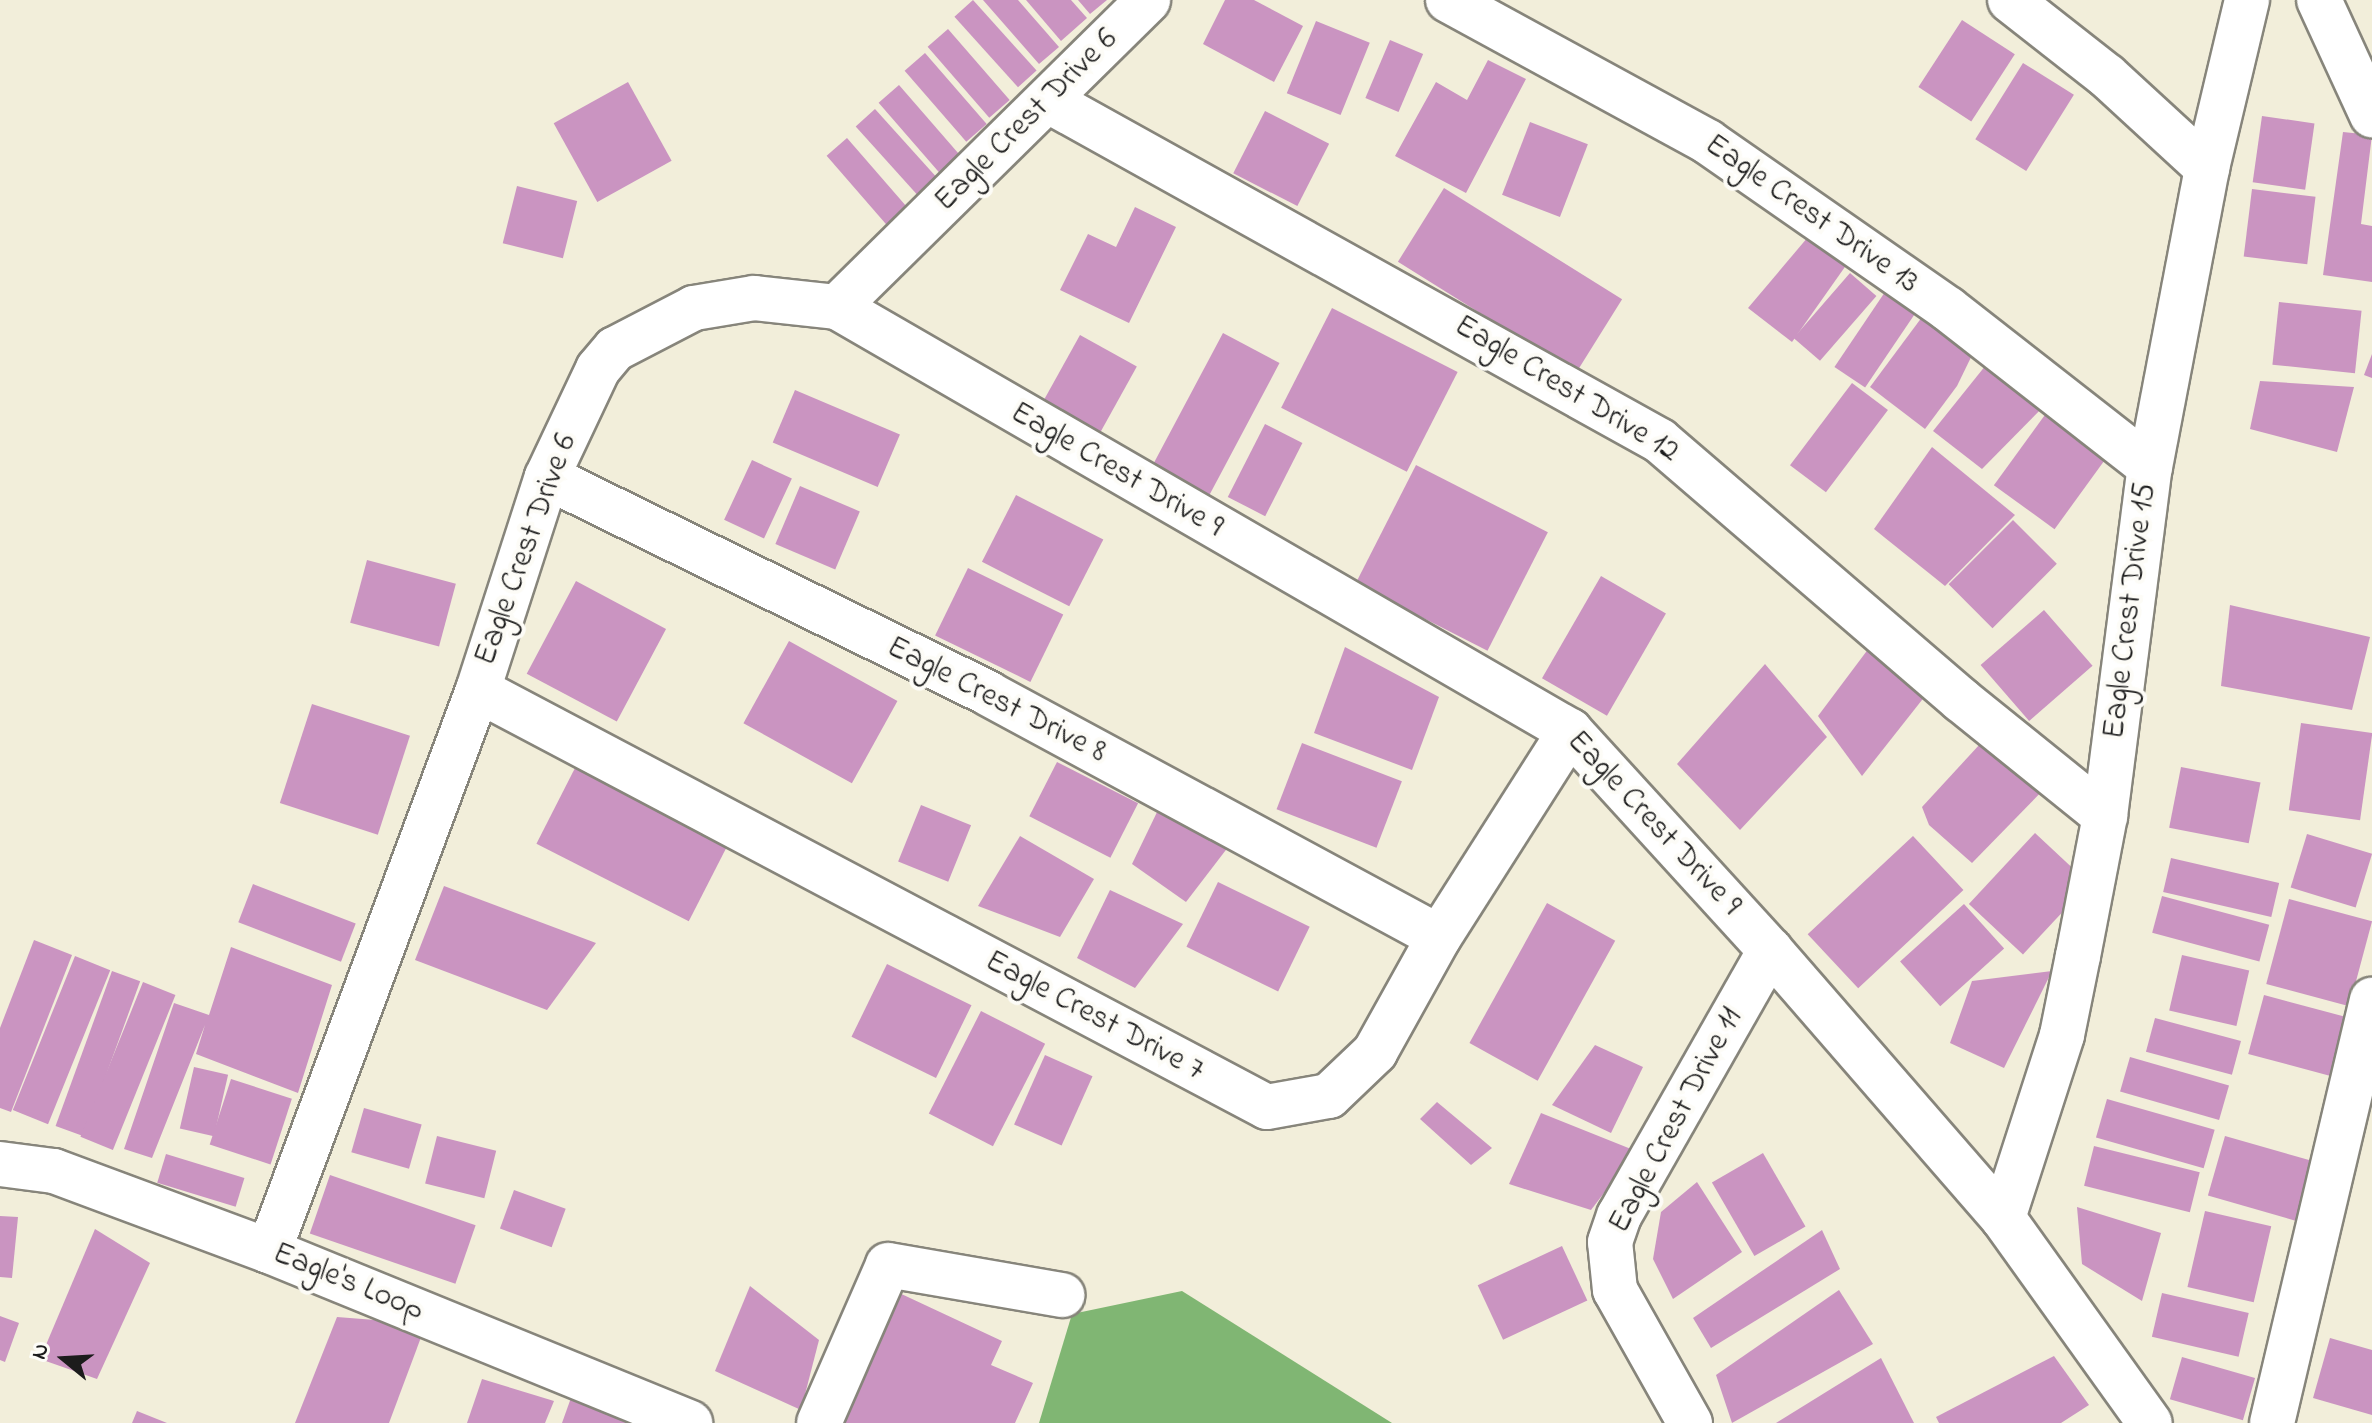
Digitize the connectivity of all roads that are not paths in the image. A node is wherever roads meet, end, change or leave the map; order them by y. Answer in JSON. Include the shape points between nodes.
{"nodes":[{"id":1,"x":1148,"y":0,"type":"edge"},
{"id":2,"x":1448,"y":0,"type":"edge"},
{"id":3,"x":2010,"y":0,"type":"edge"},
{"id":4,"x":2247,"y":0,"type":"edge"},
{"id":5,"x":2319,"y":0,"type":"edge"},
{"id":6,"x":1049,"y":101,"type":"junction"},
{"id":7,"x":2372,"y":115,"type":"edge"},
{"id":8,"x":2207,"y":168,"type":"junction"},
{"id":9,"x":837,"y":307,"type":"junction"},
{"id":10,"x":2150,"y":467,"type":"junction"},
{"id":11,"x":547,"y":477,"type":"junction"},
{"id":12,"x":478,"y":690,"type":"junction"},
{"id":13,"x":1570,"y":731,"type":"junction"},
{"id":14,"x":2105,"y":816,"type":"junction"},
{"id":15,"x":1439,"y":937,"type":"junction"},
{"id":16,"x":1770,"y":950,"type":"junction"},
{"id":17,"x":2372,"y":1000,"type":"edge"},
{"id":18,"x":0,"y":1164,"type":"edge"},
{"id":19,"x":2003,"y":1218,"type":"junction"},
{"id":20,"x":269,"y":1251,"type":"junction"},
{"id":21,"x":1062,"y":1295,"type":"dead end"},
{"id":22,"x":690,"y":1423,"type":"edge"},
{"id":23,"x":819,"y":1423,"type":"edge"},
{"id":24,"x":1690,"y":1423,"type":"edge"},
{"id":25,"x":2150,"y":1423,"type":"edge"},
{"id":26,"x":2272,"y":1423,"type":"edge"}],
"edges":[{"from":1,"to":6,"type":"street","name":"Eagle Crest Drive 6"},
{"from":2,"to":10,"type":"street","name":"Eagle Crest Drive 13","via":[[1708,142],[1948,309]]},
{"from":3,"to":8,"type":"street","via":[[2107,76]]},
{"from":4,"to":8,"type":"street","name":"Eagle Crest Drive 15"},
{"from":5,"to":7,"type":"street"},
{"from":6,"to":9,"type":"street","name":"Eagle Crest Drive 6"},
{"from":6,"to":14,"type":"street","name":"Eagle Crest Drive 12","via":[[1660,441],[1961,700]]},
{"from":8,"to":10,"type":"street","name":"Eagle Crest Drive 15"},
{"from":9,"to":11,"type":"street","name":"Eagle Crest Drive 6","via":[[754,298],[694,308],[615,349],[598,369]]},
{"from":9,"to":13,"type":"street","name":"Eagle Crest Drive 9"},
{"from":10,"to":14,"type":"street","name":"Eagle Crest Drive 15"},
{"from":11,"to":12,"type":"street","name":"Eagle Crest Drive 6"},
{"from":11,"to":15,"type":"street","name":"Eagle Crest Drive 8","via":[[989,694]]},
{"from":12,"to":15,"type":"street","name":"Eagle Crest Drive 7","via":[[1267,1107],[1329,1096],[1375,1052]]},
{"from":12,"to":20,"type":"street","name":"Eagle Crest Drive 6"},
{"from":13,"to":15,"type":"street","name":"Eagle Crest Drive 7"},
{"from":13,"to":16,"type":"street","name":"Eagle Crest Drive 9"},
{"from":14,"to":19,"type":"street","name":"Eagle Crest Drive 15","via":[[2062,1035]]},
{"from":16,"to":19,"type":"street","name":"Eagle Crest Drive 9"},
{"from":16,"to":24,"type":"street","name":"Eagle Crest Drive 11","via":[[1619,1216],[1610,1242],[1615,1290]]},
{"from":17,"to":26,"type":"street"},
{"from":18,"to":20,"type":"street","name":"Eagle's Loop","via":[[54,1171]]},
{"from":19,"to":25,"type":"street","name":"Eagle Crest Drive 9"},
{"from":20,"to":22,"type":"street","name":"Eagle's Loop"},
{"from":21,"to":23,"type":"street","via":[[888,1265]]}]}
